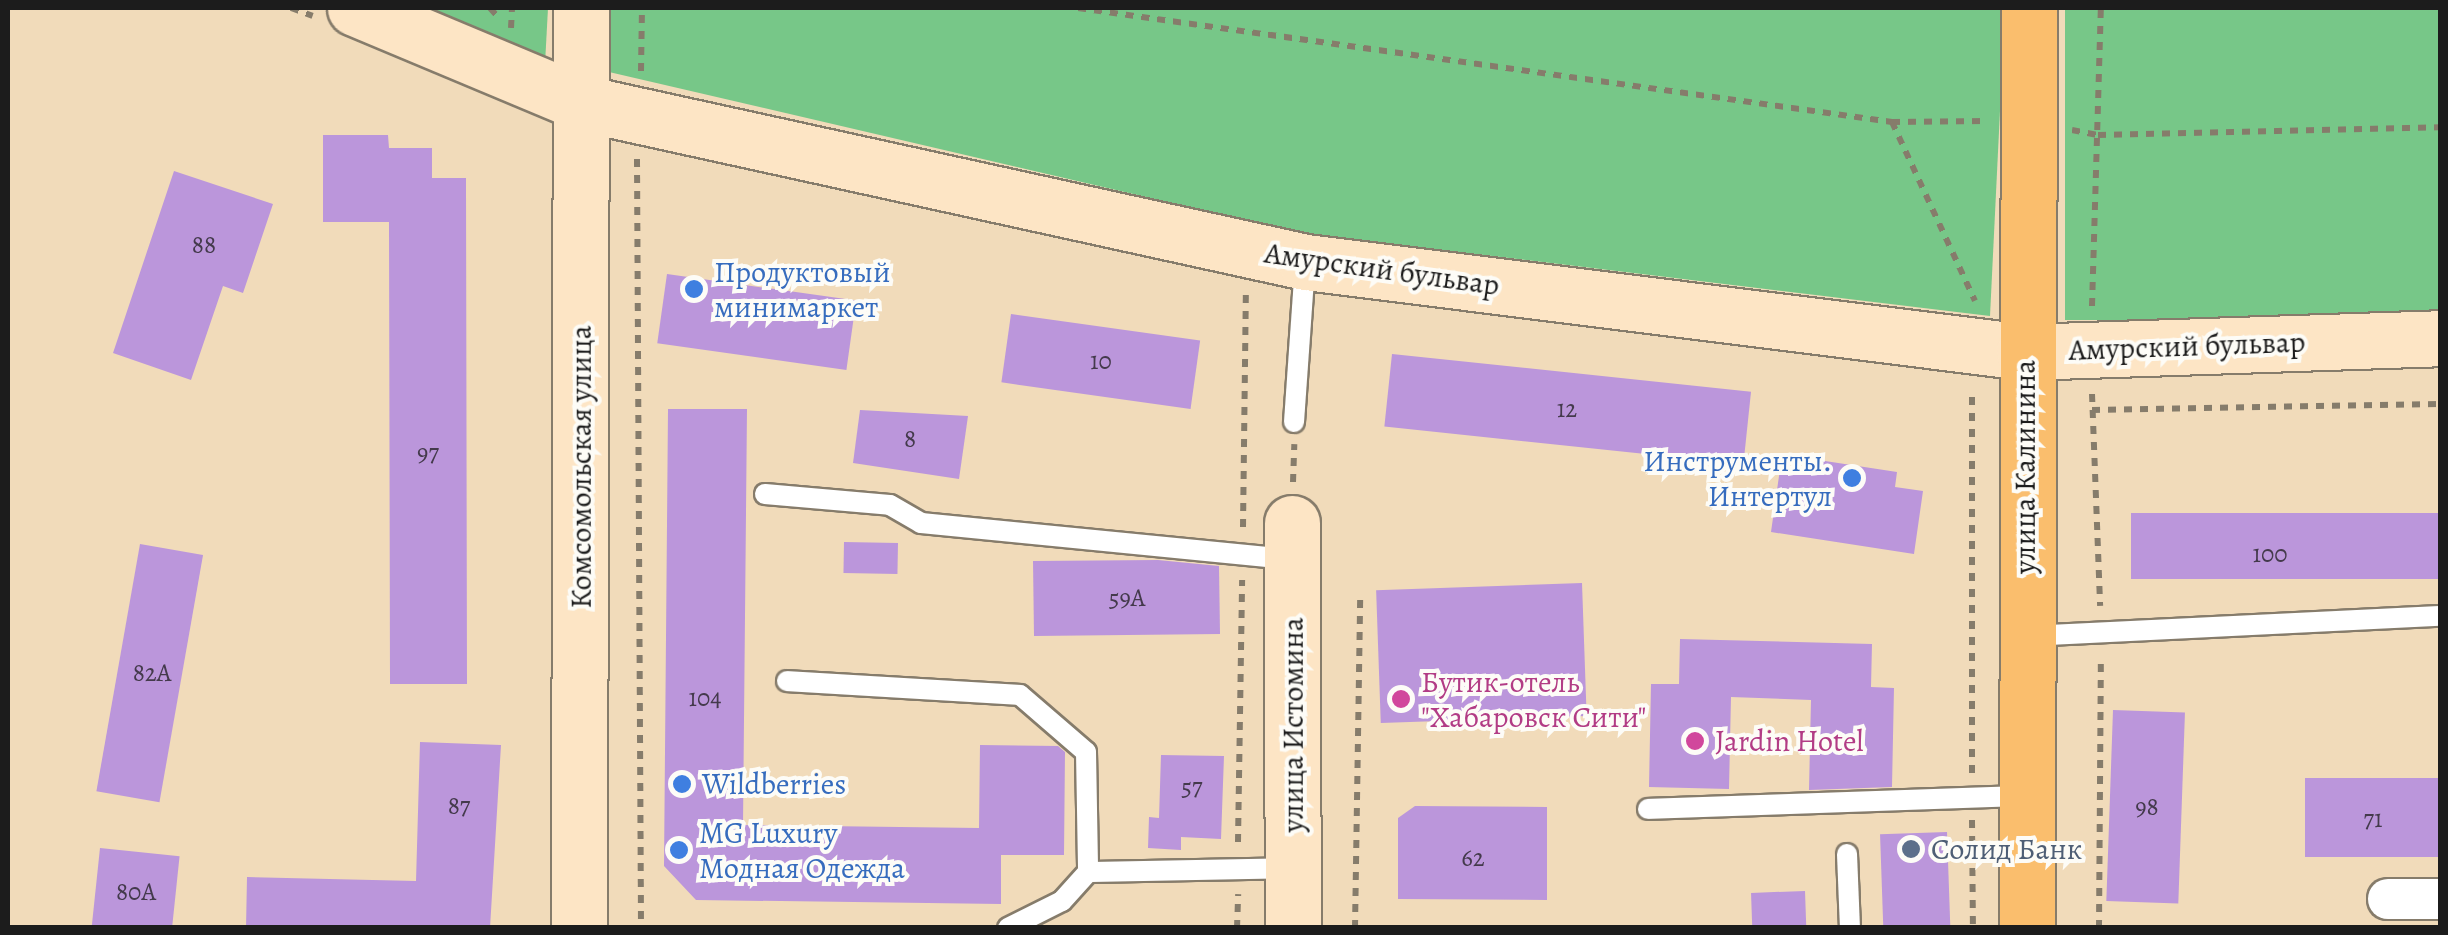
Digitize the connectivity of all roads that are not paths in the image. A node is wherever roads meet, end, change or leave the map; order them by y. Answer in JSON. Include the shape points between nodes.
{"nodes":[{"id":1,"x":355,"y":8,"type":"edge"},
{"id":2,"x":581,"y":8,"type":"edge"},
{"id":3,"x":2029,"y":8,"type":"edge"},
{"id":4,"x":582,"y":103,"type":"junction"},
{"id":5,"x":1306,"y":262,"type":"junction"},
{"id":6,"x":2440,"y":338,"type":"edge"},
{"id":7,"x":1990,"y":362,"type":"junction"},
{"id":8,"x":1294,"y":422,"type":"road end"},
{"id":9,"x":765,"y":494,"type":"dead end"},
{"id":10,"x":1276,"y":545,"type":"joint"},
{"id":11,"x":2440,"y":616,"type":"edge"},
{"id":12,"x":2025,"y":636,"type":"junction"},
{"id":13,"x":787,"y":681,"type":"dead end"},
{"id":14,"x":2026,"y":796,"type":"junction"},
{"id":15,"x":1648,"y":809,"type":"dead end"},
{"id":16,"x":1847,"y":854,"type":"dead end"},
{"id":17,"x":1293,"y":868,"type":"junction"},
{"id":18,"x":1088,"y":872,"type":"junction"},
{"id":19,"x":2388,"y":899,"type":"dead end"},
{"id":20,"x":2440,"y":899,"type":"edge"},
{"id":21,"x":579,"y":928,"type":"edge"},
{"id":22,"x":1008,"y":928,"type":"edge"},
{"id":23,"x":1293,"y":928,"type":"edge"},
{"id":24,"x":1850,"y":928,"type":"edge"},
{"id":25,"x":2027,"y":928,"type":"edge"}],
"edges":[{"from":1,"to":4,"type":"street","name":"Амурский бульвар"},
{"from":2,"to":4,"type":"street","name":"Комсомольская улица"},
{"from":3,"to":7,"type":"main road","name":"улица Калинина","via":[[2026,120]]},
{"from":4,"to":5,"type":"street","name":"Амурский бульвар"},
{"from":4,"to":21,"type":"street","name":"Комсомольская улица"},
{"from":5,"to":7,"type":"street","name":"Амурский бульвар"},
{"from":5,"to":8,"type":"lane"},
{"from":6,"to":7,"type":"street","name":"Амурский бульвар","via":[[2090,350]]},
{"from":7,"to":12,"type":"main road","name":"улица Калинина"},
{"from":9,"to":10,"type":"lane","via":[[890,505],[921,524]]},
{"from":10,"to":17,"type":"street","name":"улица Истомина"},
{"from":11,"to":12,"type":"lane"},
{"from":12,"to":14,"type":"main road","name":"улица Калинина"},
{"from":13,"to":18,"type":"lane","via":[[1020,695],[1086,752]]},
{"from":14,"to":15,"type":"lane"},
{"from":14,"to":25,"type":"main road","name":"улица Калинина"},
{"from":16,"to":24,"type":"lane"},
{"from":17,"to":18,"type":"lane"},
{"from":17,"to":23,"type":"street","name":"улица Истомина"},
{"from":18,"to":22,"type":"lane","via":[[1062,900]]},
{"from":19,"to":20,"type":"street"}]}
